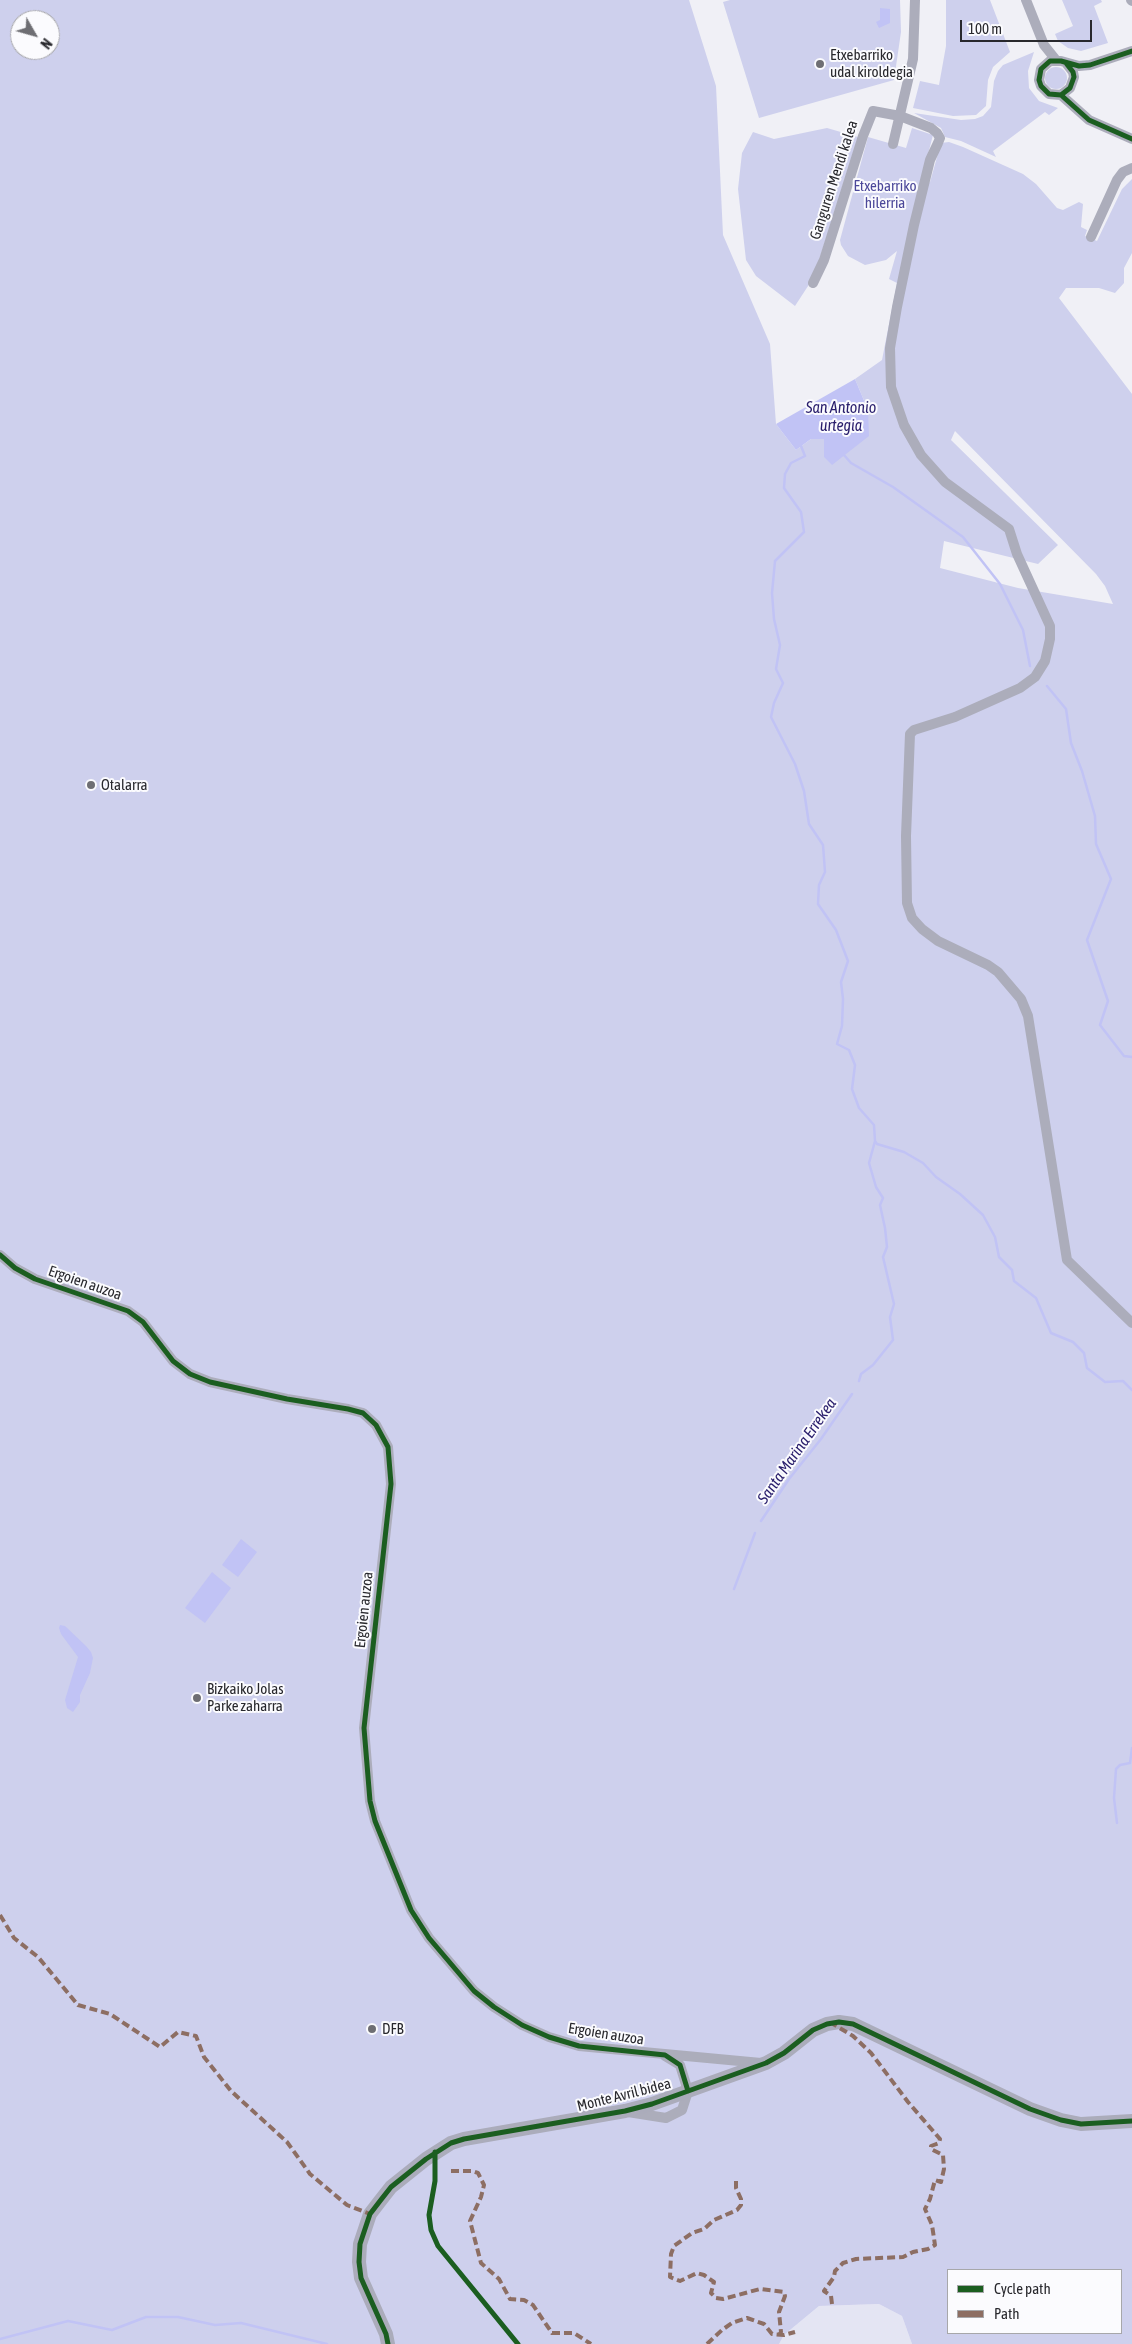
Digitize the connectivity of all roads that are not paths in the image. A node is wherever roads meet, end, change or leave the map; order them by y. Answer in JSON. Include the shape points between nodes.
{"nodes":[{"id":1,"x":915,"y":0,"type":"edge"},
{"id":2,"x":1026,"y":0,"type":"edge"},
{"id":3,"x":1044,"y":45,"type":"junction"},
{"id":4,"x":1131,"y":54,"type":"edge"},
{"id":5,"x":1061,"y":62,"type":"junction"},
{"id":6,"x":1045,"y":64,"type":"junction"},
{"id":7,"x":1090,"y":65,"type":"junction"},
{"id":8,"x":1074,"y":77,"type":"junction"},
{"id":9,"x":1070,"y":88,"type":"junction"},
{"id":10,"x":1061,"y":95,"type":"junction"},
{"id":11,"x":1080,"y":114,"type":"junction"},
{"id":12,"x":900,"y":116,"type":"junction"},
{"id":13,"x":1132,"y":139,"type":"edge"},
{"id":14,"x":893,"y":144,"type":"dead end"},
{"id":15,"x":1132,"y":168,"type":"edge"},
{"id":16,"x":1091,"y":237,"type":"dead end"},
{"id":17,"x":813,"y":283,"type":"dead end"},
{"id":18,"x":0,"y":1255,"type":"edge"},
{"id":19,"x":1132,"y":1323,"type":"edge"},
{"id":20,"x":665,"y":2055,"type":"junction"},
{"id":21,"x":766,"y":2063,"type":"junction"},
{"id":22,"x":688,"y":2091,"type":"junction"},
{"id":23,"x":1132,"y":2121,"type":"edge"},
{"id":24,"x":388,"y":2344,"type":"edge"}],
"edges":[{"from":1,"to":12,"type":"street","via":[[912,59]]},
{"from":2,"to":3,"type":"street"},
{"from":3,"to":5,"type":"street"},
{"from":3,"to":6,"type":"street"},
{"from":4,"to":7,"type":"street"},
{"from":5,"to":6,"type":"street"},
{"from":5,"to":7,"type":"street"},
{"from":5,"to":8,"type":"street","via":[[1071,69]]},
{"from":6,"to":10,"type":"street","via":[[1039,74],[1041,86],[1049,94]]},
{"from":7,"to":8,"type":"street"},
{"from":8,"to":9,"type":"street"},
{"from":9,"to":10,"type":"street"},
{"from":9,"to":11,"type":"street"},
{"from":10,"to":11,"type":"street"},
{"from":11,"to":13,"type":"street"},
{"from":12,"to":14,"type":"street"},
{"from":12,"to":17,"type":"street","name":"Ganguren Mendi kalea","via":[[873,112],[824,260]]},
{"from":12,"to":19,"type":"street","via":[[931,128],[940,138],[930,160],[918,206],[897,307],[890,348],[891,387],[904,425],[921,455],[945,482],[1009,529],[1050,626],[1045,661],[1035,677],[1020,688],[910,734],[907,902],[912,918],[922,929],[938,941],[993,968],[1021,999],[1028,1016],[1067,1260]]},
{"from":15,"to":16,"type":"street","via":[[1117,180]]},
{"from":18,"to":20,"type":"street","name":"Ergoien auzoa","via":[[35,1279],[128,1311],[143,1322],[173,1360],[190,1374],[210,1382],[287,1399],[348,1408],[363,1413],[376,1425],[388,1447],[391,1484],[364,1728],[370,1801],[375,1822],[408,1903],[429,1938],[474,1991],[522,2025],[579,2046]]},
{"from":20,"to":21,"type":"street","name":"Ergoien auzoa"},
{"from":20,"to":22,"type":"street","via":[[680,2065]]},
{"from":21,"to":22,"type":"street","name":"Monte Avril bidea"},
{"from":21,"to":23,"type":"street","name":"Monte Avril bidea","via":[[813,2030],[839,2022],[853,2024],[1046,2115],[1081,2124]]},
{"from":22,"to":24,"type":"street","name":"Monte Avril bidea","via":[[624,2111],[451,2143],[391,2187],[370,2214],[358,2262],[361,2278]]}]}
